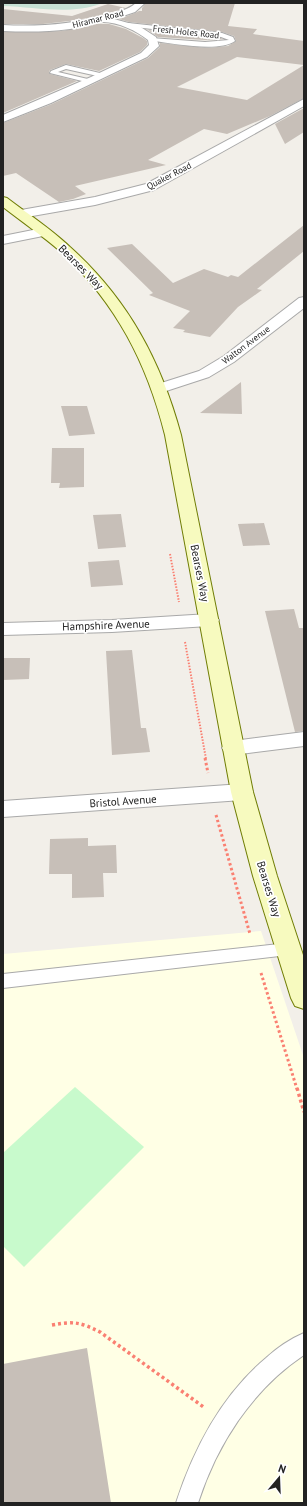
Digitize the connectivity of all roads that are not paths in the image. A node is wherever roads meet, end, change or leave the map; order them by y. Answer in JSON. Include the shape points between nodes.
{"nodes":[{"id":1,"x":141,"y":3,"type":"edge"},
{"id":2,"x":103,"y":19,"type":"junction"},
{"id":3,"x":128,"y":26,"type":"junction"},
{"id":4,"x":3,"y":28,"type":"edge"},
{"id":5,"x":153,"y":39,"type":"junction"},
{"id":6,"x":102,"y":75,"type":"junction"},
{"id":7,"x":90,"y":81,"type":"junction"},
{"id":8,"x":304,"y":102,"type":"edge"},
{"id":9,"x":3,"y":119,"type":"edge"},
{"id":10,"x":3,"y":201,"type":"edge"},
{"id":11,"x":21,"y":214,"type":"junction"},
{"id":12,"x":43,"y":232,"type":"junction"},
{"id":13,"x":3,"y":240,"type":"edge"},
{"id":14,"x":304,"y":300,"type":"edge"},
{"id":15,"x":160,"y":388,"type":"junction"},
{"id":16,"x":209,"y":620,"type":"junction"},
{"id":17,"x":3,"y":628,"type":"edge"},
{"id":18,"x":304,"y":739,"type":"edge"},
{"id":19,"x":233,"y":748,"type":"junction"},
{"id":20,"x":242,"y":792,"type":"junction"},
{"id":21,"x":3,"y":809,"type":"edge"},
{"id":22,"x":288,"y":950,"type":"junction"},
{"id":23,"x":3,"y":981,"type":"edge"},
{"id":24,"x":304,"y":998,"type":"edge"},
{"id":25,"x":304,"y":1343,"type":"edge"},
{"id":26,"x":187,"y":1503,"type":"edge"}],
"edges":[{"from":1,"to":2,"type":"street","name":"Hiramar Road","via":[[134,9]]},
{"from":2,"to":3,"type":"street","name":"Fresh Holes Road"},
{"from":2,"to":4,"type":"street","name":"Hiramar Road","via":[[60,28]]},
{"from":3,"to":5,"type":"street","name":"Fresh Holes Road"},
{"from":3,"to":5,"type":"lane","name":"Fresh Holes Road","via":[[222,35],[231,38],[232,41],[216,44]]},
{"from":5,"to":6,"type":"street","name":"Fresh Holes Road","via":[[154,46],[148,52]]},
{"from":6,"to":7,"type":"street","name":"Fresh Holes Road"},
{"from":6,"to":7,"type":"lane","via":[[66,67],[53,72]]},
{"from":7,"to":9,"type":"street","name":"Fresh Holes Road"},
{"from":8,"to":11,"type":"street","name":"Quaker Road","via":[[150,187],[95,201]]},
{"from":10,"to":11,"type":"main road","name":"Bearses Way"},
{"from":11,"to":12,"type":"main road","name":"Bearses Way"},
{"from":12,"to":13,"type":"street"},
{"from":12,"to":15,"type":"main road","name":"Bearses Way","via":[[65,249],[114,303],[142,348]]},
{"from":14,"to":15,"type":"street","name":"Walton Avenue","via":[[229,359],[204,374]]},
{"from":15,"to":16,"type":"main road","name":"Bearses Way","via":[[172,435]]},
{"from":16,"to":17,"type":"street","name":"Hampshire Avenue","via":[[112,626]]},
{"from":16,"to":19,"type":"main road","name":"Bearses Way"},
{"from":18,"to":19,"type":"street"},
{"from":19,"to":20,"type":"main road","name":"Bearses Way"},
{"from":20,"to":21,"type":"street","name":"Bristol Avenue"},
{"from":20,"to":22,"type":"main road","name":"Bearses Way","via":[[264,876]]},
{"from":22,"to":23,"type":"lane"},
{"from":22,"to":24,"type":"main road","name":"Bearses Way"},
{"from":25,"to":26,"type":"lane","via":[[278,1361],[251,1388],[224,1423],[208,1449]]}]}
